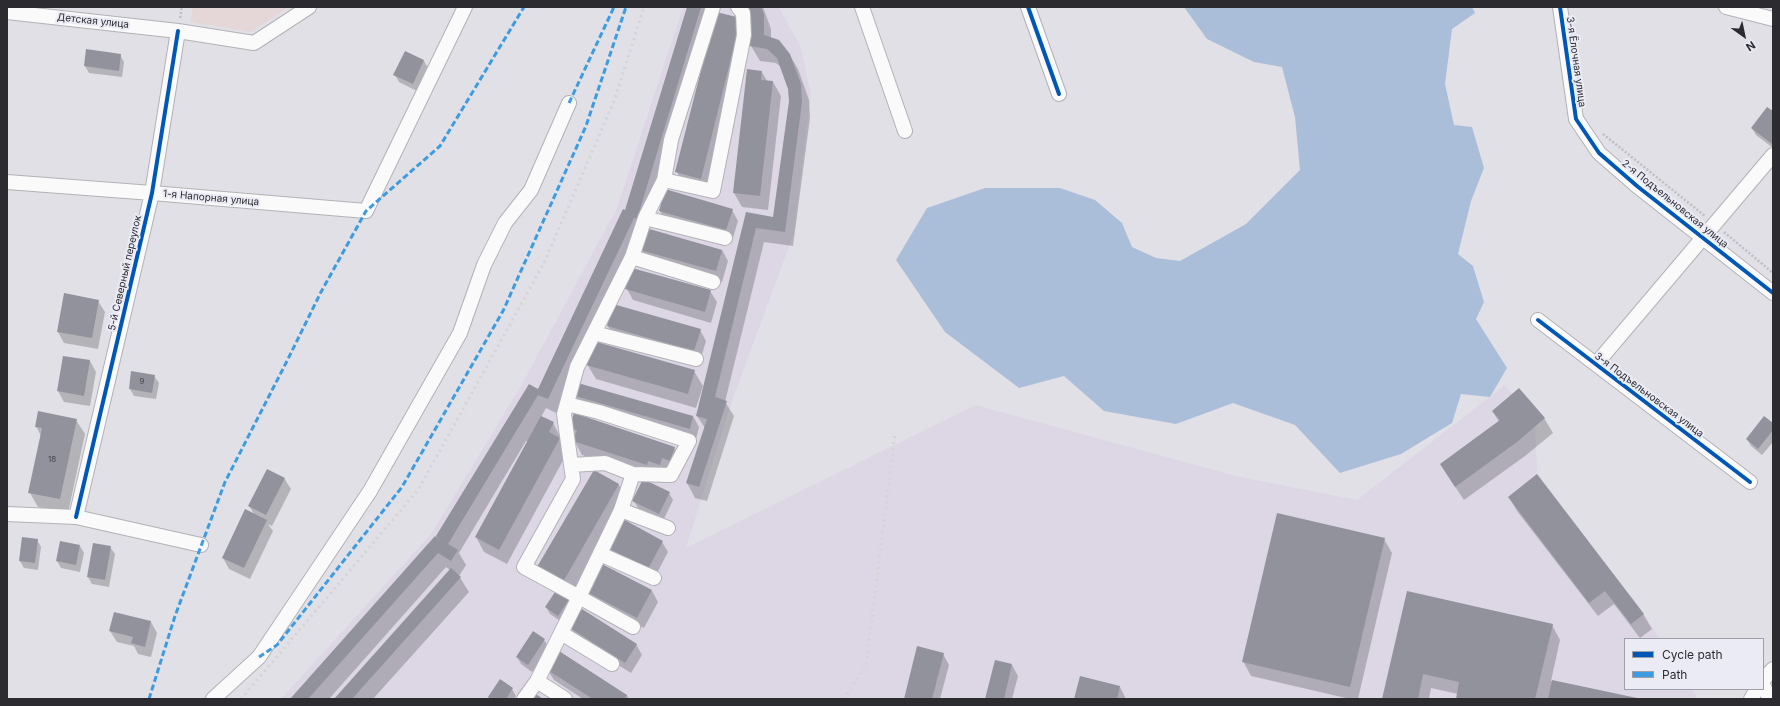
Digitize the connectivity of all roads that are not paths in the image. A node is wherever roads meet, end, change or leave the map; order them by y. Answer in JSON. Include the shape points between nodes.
{"nodes":[{"id":1,"x":308,"y":7,"type":"edge"},
{"id":2,"x":465,"y":7,"type":"edge"},
{"id":3,"x":712,"y":7,"type":"edge"},
{"id":4,"x":738,"y":7,"type":"edge"},
{"id":5,"x":862,"y":7,"type":"edge"},
{"id":6,"x":1028,"y":7,"type":"edge"},
{"id":7,"x":1560,"y":7,"type":"edge"},
{"id":8,"x":1726,"y":7,"type":"edge"},
{"id":9,"x":7,"y":12,"type":"edge"},
{"id":10,"x":1773,"y":20,"type":"edge"},
{"id":11,"x":178,"y":30,"type":"junction"},
{"id":12,"x":1059,"y":94,"type":"dead end"},
{"id":13,"x":569,"y":103,"type":"dead end"},
{"id":14,"x":1576,"y":119,"type":"joint"},
{"id":15,"x":905,"y":131,"type":"dead end"},
{"id":16,"x":1773,"y":155,"type":"edge"},
{"id":17,"x":664,"y":180,"type":"junction"},
{"id":18,"x":7,"y":182,"type":"edge"},
{"id":19,"x":152,"y":193,"type":"junction"},
{"id":20,"x":645,"y":218,"type":"junction"},
{"id":21,"x":725,"y":238,"type":"dead end"},
{"id":22,"x":1702,"y":238,"type":"junction"},
{"id":23,"x":632,"y":257,"type":"junction"},
{"id":24,"x":713,"y":282,"type":"dead end"},
{"id":25,"x":1773,"y":293,"type":"edge"},
{"id":26,"x":1538,"y":320,"type":"dead end"},
{"id":27,"x":594,"y":333,"type":"junction"},
{"id":28,"x":696,"y":359,"type":"dead end"},
{"id":29,"x":1596,"y":364,"type":"junction"},
{"id":30,"x":567,"y":404,"type":"junction"},
{"id":31,"x":571,"y":465,"type":"junction"},
{"id":32,"x":633,"y":474,"type":"junction"},
{"id":33,"x":1750,"y":482,"type":"dead end"},
{"id":34,"x":621,"y":510,"type":"junction"},
{"id":35,"x":7,"y":514,"type":"edge"},
{"id":36,"x":76,"y":517,"type":"junction"},
{"id":37,"x":668,"y":528,"type":"dead end"},
{"id":38,"x":201,"y":546,"type":"dead end"},
{"id":39,"x":600,"y":554,"type":"junction"},
{"id":40,"x":654,"y":578,"type":"dead end"},
{"id":41,"x":579,"y":597,"type":"junction"},
{"id":42,"x":633,"y":627,"type":"dead end"},
{"id":43,"x":561,"y":633,"type":"junction"},
{"id":44,"x":612,"y":664,"type":"dead end"},
{"id":45,"x":1773,"y":669,"type":"edge"},
{"id":46,"x":1764,"y":679,"type":"edge"},
{"id":47,"x":537,"y":681,"type":"junction"},
{"id":48,"x":1764,"y":687,"type":"edge"},
{"id":49,"x":1756,"y":690,"type":"edge"},
{"id":50,"x":213,"y":699,"type":"edge"},
{"id":51,"x":524,"y":699,"type":"edge"},
{"id":52,"x":565,"y":699,"type":"edge"},
{"id":53,"x":1751,"y":699,"type":"edge"},
{"id":54,"x":1770,"y":699,"type":"edge"}],
"edges":[{"from":1,"to":11,"type":"street","name":"Детская улица","via":[[254,43]]},
{"from":2,"to":19,"type":"street","name":"1-я Напорная улица","via":[[366,211]]},
{"from":3,"to":17,"type":"street","via":[[671,140]]},
{"from":4,"to":17,"type":"street","via":[[743,13],[743,41],[713,191]]},
{"from":5,"to":15,"type":"street"},
{"from":6,"to":12,"type":"street"},
{"from":7,"to":14,"type":"street","name":"3-я Ёлочная улица"},
{"from":8,"to":10,"type":"street"},
{"from":9,"to":11,"type":"street","name":"Детская улица"},
{"from":11,"to":19,"type":"street","name":"5-й Северный переулок"},
{"from":13,"to":50,"type":"street","via":[[531,190],[505,223],[484,266],[460,333],[370,491],[260,657]]},
{"from":14,"to":22,"type":"street","name":"2-я Подъельновская улица","via":[[1599,154]]},
{"from":16,"to":22,"type":"street"},
{"from":17,"to":20,"type":"street"},
{"from":18,"to":19,"type":"street","name":"1-я Напорная улица"},
{"from":19,"to":36,"type":"street","name":"5-й Северный переулок"},
{"from":20,"to":21,"type":"street"},
{"from":20,"to":23,"type":"street"},
{"from":22,"to":25,"type":"street","name":"2-я Подъельновская улица"},
{"from":22,"to":29,"type":"street"},
{"from":23,"to":24,"type":"street"},
{"from":23,"to":27,"type":"street"},
{"from":26,"to":29,"type":"street","name":"3-я Подъельновская улица"},
{"from":27,"to":28,"type":"street"},
{"from":27,"to":30,"type":"street","via":[[577,367]]},
{"from":29,"to":33,"type":"street","name":"3-я Подъельновская улица"},
{"from":30,"to":31,"type":"street","via":[[564,414]]},
{"from":30,"to":32,"type":"street","via":[[689,441],[671,475]]},
{"from":31,"to":32,"type":"street","via":[[605,463]]},
{"from":31,"to":41,"type":"street","via":[[573,479],[524,567]]},
{"from":32,"to":34,"type":"street"},
{"from":34,"to":37,"type":"street"},
{"from":34,"to":39,"type":"street"},
{"from":35,"to":36,"type":"street"},
{"from":36,"to":38,"type":"street"},
{"from":39,"to":40,"type":"street"},
{"from":39,"to":41,"type":"street"},
{"from":41,"to":42,"type":"street"},
{"from":41,"to":43,"type":"street"},
{"from":43,"to":44,"type":"street"},
{"from":43,"to":47,"type":"street"},
{"from":45,"to":46,"type":"street"},
{"from":47,"to":51,"type":"street"},
{"from":47,"to":52,"type":"street"},
{"from":48,"to":54,"type":"street"},
{"from":49,"to":53,"type":"street"}]}
